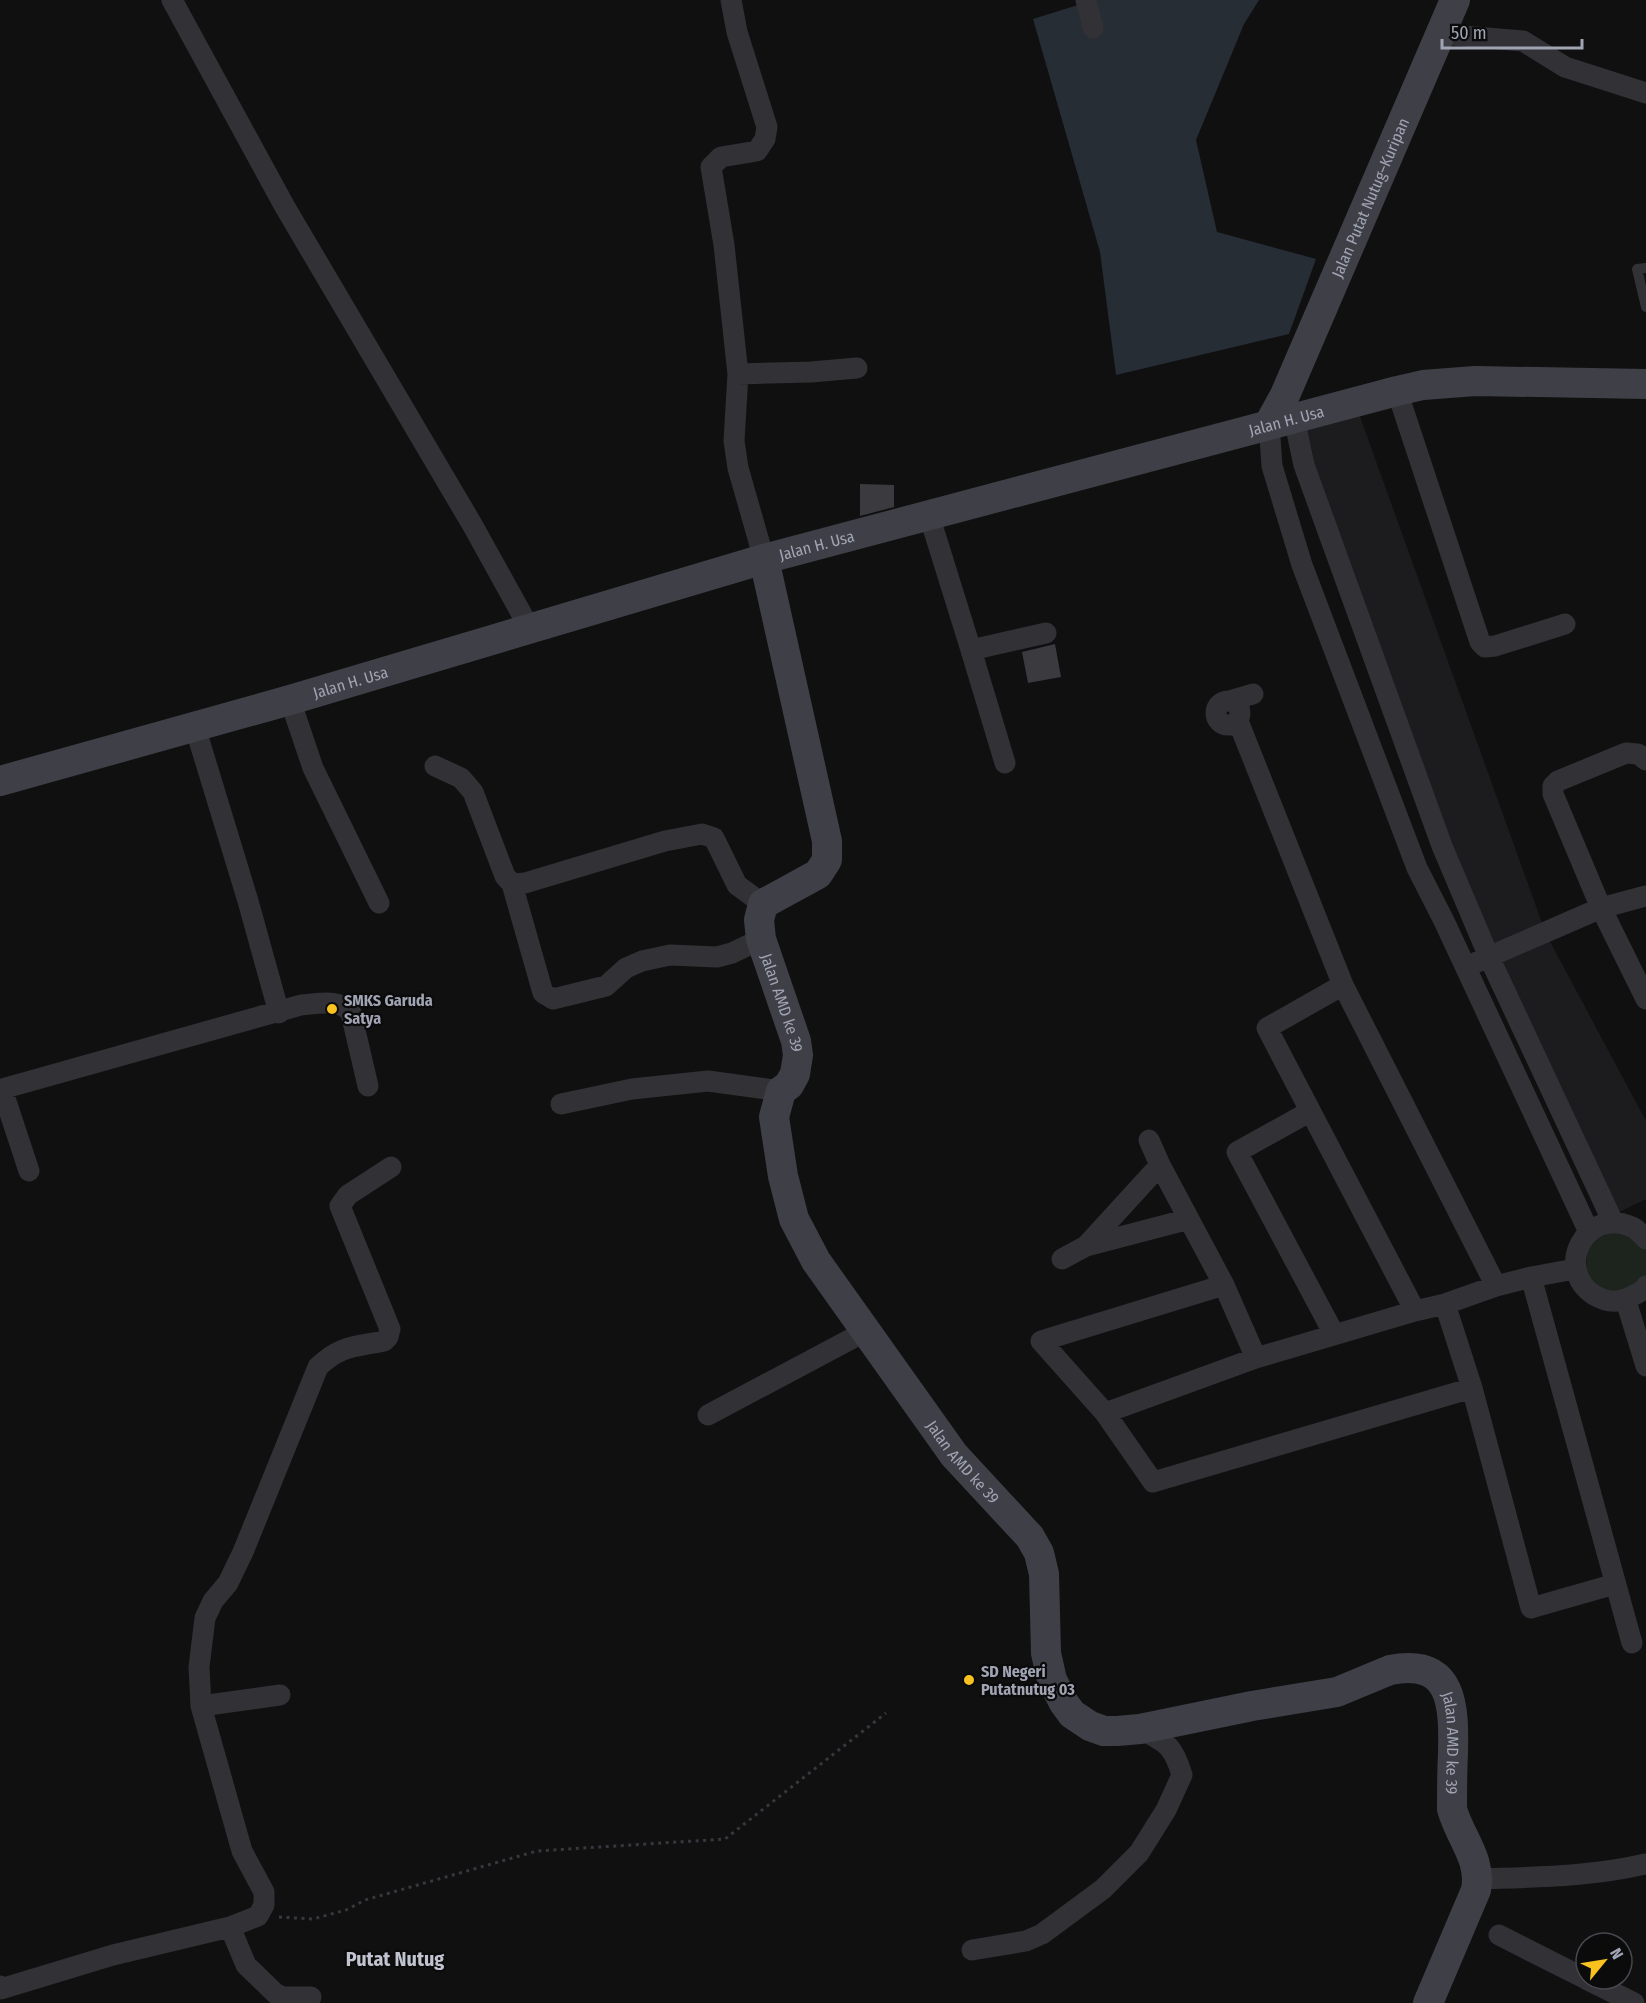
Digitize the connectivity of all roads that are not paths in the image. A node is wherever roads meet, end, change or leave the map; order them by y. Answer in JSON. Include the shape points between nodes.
{"nodes":[{"id":1,"x":172,"y":0,"type":"edge"},
{"id":2,"x":731,"y":0,"type":"edge"},
{"id":3,"x":1086,"y":0,"type":"edge"},
{"id":4,"x":1455,"y":0,"type":"edge"},
{"id":5,"x":1093,"y":28,"type":"dead end"},
{"id":6,"x":1440,"y":34,"type":"junction"},
{"id":7,"x":1646,"y":93,"type":"edge"},
{"id":8,"x":1646,"y":268,"type":"edge"},
{"id":9,"x":1646,"y":307,"type":"edge"},
{"id":10,"x":856,"y":369,"type":"dead end"},
{"id":11,"x":738,"y":374,"type":"junction"},
{"id":12,"x":1646,"y":384,"type":"edge"},
{"id":13,"x":1397,"y":391,"type":"junction"},
{"id":14,"x":1282,"y":412,"type":"junction"},
{"id":15,"x":929,"y":515,"type":"junction"},
{"id":16,"x":764,"y":559,"type":"junction"},
{"id":17,"x":1565,"y":624,"type":"dead end"},
{"id":18,"x":530,"y":628,"type":"junction"},
{"id":19,"x":1046,"y":633,"type":"dead end"},
{"id":20,"x":971,"y":650,"type":"junction"},
{"id":21,"x":1253,"y":694,"type":"dead end"},
{"id":22,"x":290,"y":700,"type":"junction"},
{"id":23,"x":195,"y":727,"type":"junction"},
{"id":24,"x":1646,"y":760,"type":"edge"},
{"id":25,"x":1005,"y":763,"type":"dead end"},
{"id":26,"x":435,"y":766,"type":"dead end"},
{"id":27,"x":0,"y":781,"type":"edge"},
{"id":28,"x":512,"y":884,"type":"junction"},
{"id":29,"x":1646,"y":896,"type":"edge"},
{"id":30,"x":379,"y":903,"type":"dead end"},
{"id":31,"x":763,"y":904,"type":"junction"},
{"id":32,"x":1600,"y":908,"type":"junction"},
{"id":33,"x":761,"y":939,"type":"junction"},
{"id":34,"x":1489,"y":957,"type":"junction"},
{"id":35,"x":1465,"y":966,"type":"junction"},
{"id":36,"x":1343,"y":985,"type":"junction"},
{"id":37,"x":1646,"y":999,"type":"edge"},
{"id":38,"x":279,"y":1013,"type":"junction"},
{"id":39,"x":368,"y":1086,"type":"dead end"},
{"id":40,"x":1,"y":1087,"type":"edge"},
{"id":41,"x":781,"y":1091,"type":"junction"},
{"id":42,"x":561,"y":1104,"type":"dead end"},
{"id":43,"x":1309,"y":1112,"type":"junction"},
{"id":44,"x":1149,"y":1140,"type":"dead end"},
{"id":45,"x":1160,"y":1165,"type":"junction"},
{"id":46,"x":391,"y":1167,"type":"dead end"},
{"id":47,"x":29,"y":1171,"type":"dead end"},
{"id":48,"x":1189,"y":1219,"type":"junction"},
{"id":49,"x":1613,"y":1222,"type":"junction"},
{"id":50,"x":1588,"y":1232,"type":"junction"},
{"id":51,"x":1646,"y":1239,"type":"edge"},
{"id":52,"x":1086,"y":1246,"type":"junction"},
{"id":53,"x":1062,"y":1259,"type":"dead end"},
{"id":54,"x":1575,"y":1269,"type":"junction"},
{"id":55,"x":1531,"y":1277,"type":"junction"},
{"id":56,"x":1224,"y":1285,"type":"junction"},
{"id":57,"x":1496,"y":1286,"type":"junction"},
{"id":58,"x":1646,"y":1286,"type":"edge"},
{"id":59,"x":1626,"y":1301,"type":"junction"},
{"id":60,"x":1445,"y":1304,"type":"junction"},
{"id":61,"x":1414,"y":1311,"type":"junction"},
{"id":62,"x":866,"y":1331,"type":"junction"},
{"id":63,"x":1334,"y":1334,"type":"junction"},
{"id":64,"x":1256,"y":1358,"type":"junction"},
{"id":65,"x":1646,"y":1366,"type":"edge"},
{"id":66,"x":1472,"y":1388,"type":"junction"},
{"id":67,"x":1105,"y":1413,"type":"junction"},
{"id":68,"x":708,"y":1415,"type":"dead end"},
{"id":69,"x":1615,"y":1584,"type":"junction"},
{"id":70,"x":1632,"y":1643,"type":"dead end"},
{"id":71,"x":280,"y":1695,"type":"dead end"},
{"id":72,"x":201,"y":1706,"type":"junction"},
{"id":73,"x":1140,"y":1729,"type":"junction"},
{"id":74,"x":1645,"y":1864,"type":"edge"},
{"id":75,"x":1478,"y":1879,"type":"junction"},
{"id":76,"x":230,"y":1927,"type":"junction"},
{"id":77,"x":1499,"y":1935,"type":"dead end"},
{"id":78,"x":972,"y":1950,"type":"dead end"},
{"id":79,"x":1574,"y":1973,"type":"edge"},
{"id":80,"x":0,"y":1988,"type":"edge"},
{"id":81,"x":1610,"y":1991,"type":"edge"},
{"id":82,"x":311,"y":1997,"type":"dead end"},
{"id":83,"x":1428,"y":2003,"type":"edge"},
{"id":84,"x":1634,"y":2003,"type":"edge"}],
"edges":[{"from":1,"to":18,"type":"street","via":[[285,207]]},
{"from":2,"to":11,"type":"street","via":[[767,127],[757,151],[721,156],[711,167]]},
{"from":3,"to":5,"type":"street"},
{"from":4,"to":6,"type":"street","name":"Jalan Putat Nutug–Kuripan"},
{"from":6,"to":7,"type":"street","via":[[1523,41],[1565,67]]},
{"from":6,"to":14,"type":"street","name":"Jalan Putat Nutug–Kuripan"},
{"from":8,"to":9,"type":"lane","via":[[1637,269]]},
{"from":10,"to":11,"type":"street"},
{"from":11,"to":16,"type":"street","via":[[734,441]]},
{"from":12,"to":13,"type":"street","name":"Jalan H. Usa","via":[[1474,381]]},
{"from":13,"to":14,"type":"street","name":"Jalan H. Usa"},
{"from":13,"to":17,"type":"street","via":[[1480,642],[1485,647],[1495,646]]},
{"from":14,"to":15,"type":"street","name":"Jalan H. Usa"},
{"from":14,"to":34,"type":"street","via":[[1442,846]]},
{"from":14,"to":35,"type":"street","via":[[1272,466],[1302,565],[1417,868]]},
{"from":15,"to":16,"type":"street","name":"Jalan H. Usa"},
{"from":15,"to":20,"type":"street"},
{"from":16,"to":18,"type":"street","name":"Jalan H. Usa"},
{"from":16,"to":31,"type":"street","via":[[827,841],[826,860],[818,874]]},
{"from":18,"to":22,"type":"street","name":"Jalan H. Usa"},
{"from":19,"to":20,"type":"street"},
{"from":20,"to":25,"type":"street"},
{"from":21,"to":36,"type":"street","via":[[1224,701],[1216,715],[1228,726],[1238,722]]},
{"from":22,"to":23,"type":"street","name":"Jalan H. Usa"},
{"from":22,"to":30,"type":"street","via":[[313,768]]},
{"from":23,"to":27,"type":"street","name":"Jalan H. Usa"},
{"from":23,"to":38,"type":"street"},
{"from":24,"to":32,"type":"street","via":[[1638,754],[1626,753],[1553,786]]},
{"from":26,"to":28,"type":"street","via":[[461,778],[473,792],[505,876]]},
{"from":28,"to":31,"type":"street","via":[[702,834],[714,838],[737,885]]},
{"from":28,"to":33,"type":"street","via":[[543,993],[553,999],[606,986],[626,968],[642,961],[670,955],[717,957]]},
{"from":29,"to":32,"type":"street"},
{"from":31,"to":33,"type":"street","name":"Jalan AMD ke 39","via":[[759,920]]},
{"from":32,"to":34,"type":"street"},
{"from":32,"to":37,"type":"street"},
{"from":33,"to":41,"type":"street","name":"Jalan AMD ke 39","via":[[798,1055],[795,1074]]},
{"from":34,"to":35,"type":"street"},
{"from":34,"to":49,"type":"street"},
{"from":35,"to":50,"type":"street"},
{"from":36,"to":43,"type":"street","via":[[1267,1029]]},
{"from":36,"to":57,"type":"street"},
{"from":38,"to":39,"type":"street","via":[[301,1005],[338,1003],[347,1007]]},
{"from":38,"to":40,"type":"street"},
{"from":40,"to":47,"type":"street"},
{"from":41,"to":42,"type":"street","via":[[708,1081],[632,1089]]},
{"from":41,"to":62,"type":"street","name":"Jalan AMD ke 39","via":[[774,1117],[794,1219],[816,1261]]},
{"from":43,"to":61,"type":"street"},
{"from":43,"to":63,"type":"street","via":[[1237,1152]]},
{"from":44,"to":45,"type":"street"},
{"from":45,"to":48,"type":"street"},
{"from":45,"to":52,"type":"street"},
{"from":46,"to":72,"type":"street","via":[[348,1195],[340,1206],[390,1329],[388,1337],[343,1349],[318,1367],[243,1552],[205,1618]]},
{"from":48,"to":52,"type":"street"},
{"from":48,"to":56,"type":"street"},
{"from":49,"to":50,"type":"street"},
{"from":49,"to":51,"type":"street","via":[[1634,1227]]},
{"from":50,"to":54,"type":"street","via":[[1577,1249]]},
{"from":52,"to":53,"type":"street"},
{"from":54,"to":55,"type":"street"},
{"from":54,"to":59,"type":"street","via":[[1585,1289],[1604,1301]]},
{"from":55,"to":57,"type":"street"},
{"from":55,"to":69,"type":"street"},
{"from":56,"to":64,"type":"street"},
{"from":56,"to":67,"type":"street","via":[[1041,1341]]},
{"from":57,"to":60,"type":"street"},
{"from":58,"to":59,"type":"street"},
{"from":59,"to":65,"type":"street"},
{"from":60,"to":61,"type":"street"},
{"from":60,"to":66,"type":"street"},
{"from":61,"to":63,"type":"street"},
{"from":62,"to":68,"type":"street"},
{"from":62,"to":73,"type":"street","name":"Jalan AMD ke 39","via":[[954,1455],[1030,1537],[1039,1553],[1044,1574],[1046,1653],[1052,1680],[1064,1703],[1072,1714],[1104,1731]]},
{"from":63,"to":64,"type":"street"},
{"from":64,"to":67,"type":"street"},
{"from":66,"to":67,"type":"street","via":[[1154,1482]]},
{"from":66,"to":69,"type":"street","via":[[1532,1608]]},
{"from":69,"to":70,"type":"street"},
{"from":71,"to":72,"type":"street"},
{"from":72,"to":76,"type":"street","via":[[242,1851],[264,1892],[264,1905],[258,1916]]},
{"from":73,"to":75,"type":"street","name":"Jalan AMD ke 39","via":[[1337,1692],[1400,1668],[1434,1674],[1451,1699],[1452,1809],[1475,1859]]},
{"from":73,"to":78,"type":"street","via":[[1175,1753],[1182,1775],[1139,1853],[1103,1888],[1042,1934],[1026,1941]]},
{"from":74,"to":75,"type":"street","via":[[1563,1876]]},
{"from":75,"to":83,"type":"street"},
{"from":76,"to":80,"type":"street"},
{"from":76,"to":82,"type":"street","via":[[246,1965],[276,1994]]},
{"from":77,"to":79,"type":"street"},
{"from":81,"to":84,"type":"street"}]}
